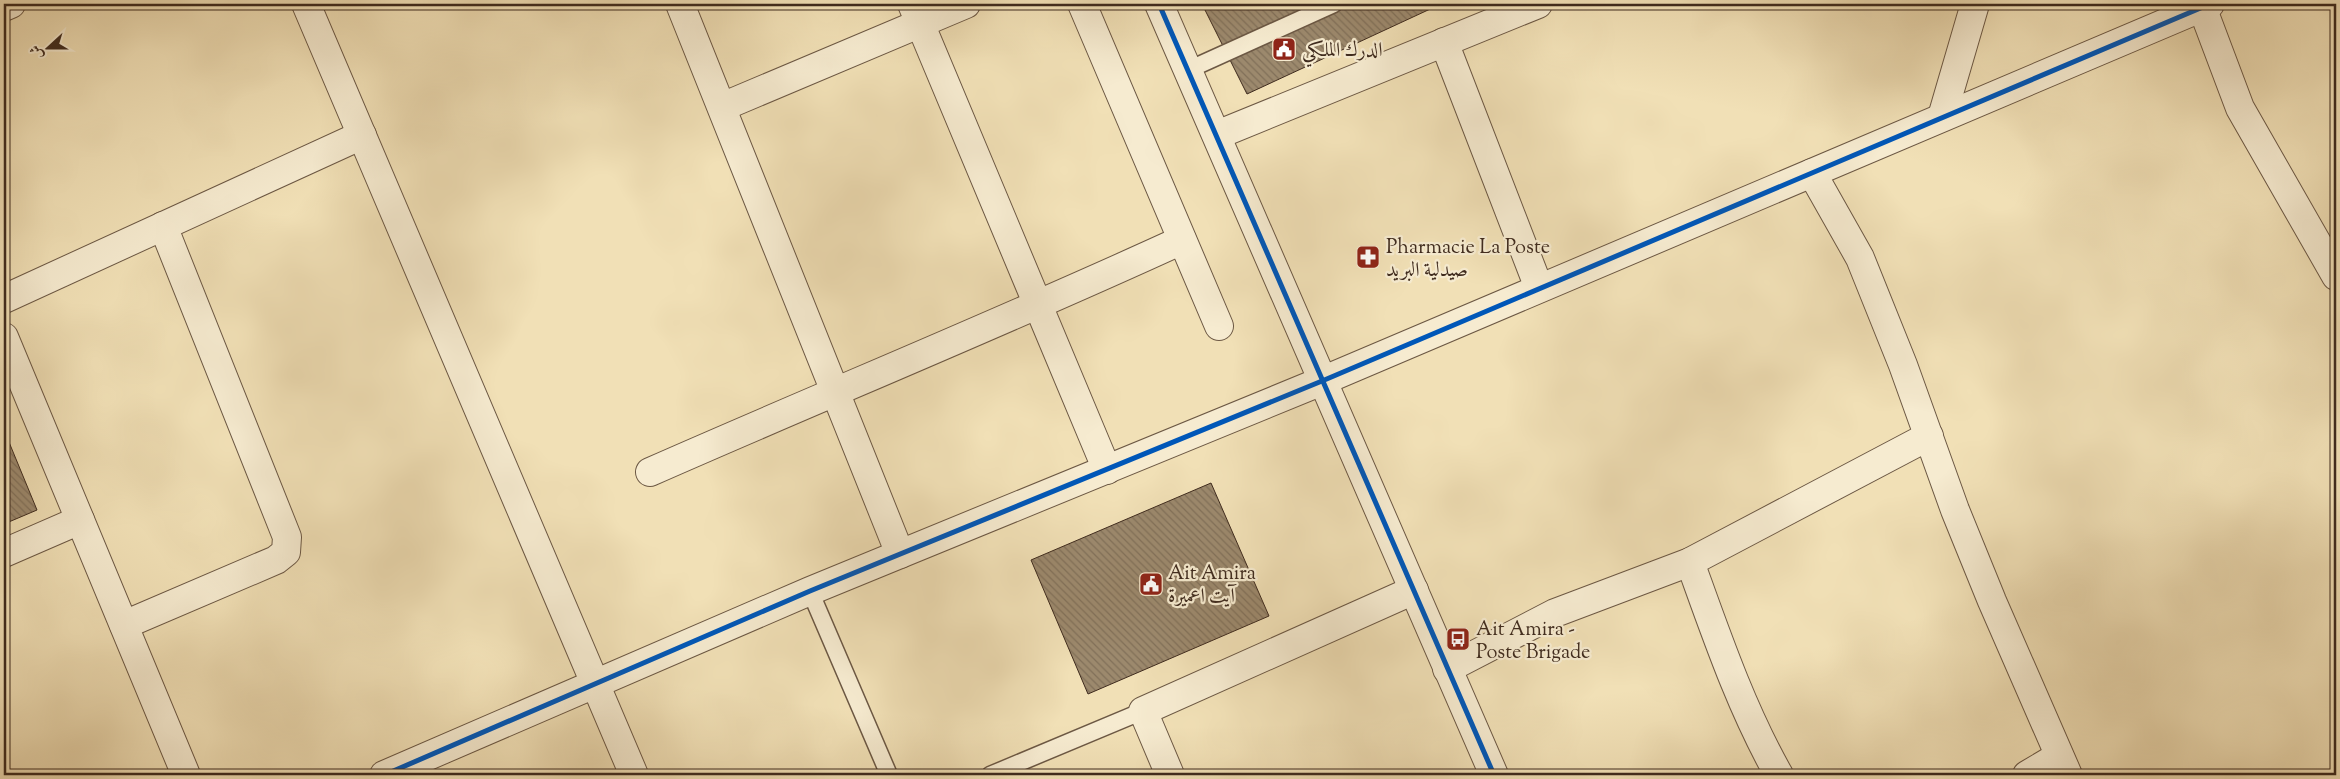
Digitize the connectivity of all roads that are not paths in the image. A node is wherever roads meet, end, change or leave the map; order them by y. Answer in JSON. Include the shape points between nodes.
{"nodes":[{"id":1,"x":11,"y":4,"type":"edge"},
{"id":2,"x":306,"y":4,"type":"edge"},
{"id":3,"x":680,"y":4,"type":"edge"},
{"id":4,"x":966,"y":4,"type":"edge"},
{"id":5,"x":1082,"y":4,"type":"edge"},
{"id":6,"x":1159,"y":4,"type":"edge"},
{"id":7,"x":1334,"y":4,"type":"edge"},
{"id":8,"x":1538,"y":4,"type":"edge"},
{"id":9,"x":1975,"y":4,"type":"edge"},
{"id":10,"x":2206,"y":5,"type":"edge"},
{"id":11,"x":4,"y":7,"type":"edge"},
{"id":12,"x":916,"y":14,"type":"edge"},
{"id":13,"x":1444,"y":42,"type":"junction"},
{"id":14,"x":1188,"y":70,"type":"junction"},
{"id":15,"x":722,"y":107,"type":"junction"},
{"id":16,"x":1942,"y":117,"type":"junction"},
{"id":17,"x":362,"y":135,"type":"junction"},
{"id":18,"x":1217,"y":136,"type":"junction"},
{"id":19,"x":1812,"y":173,"type":"junction"},
{"id":20,"x":163,"y":226,"type":"junction"},
{"id":21,"x":1182,"y":240,"type":"junction"},
{"id":22,"x":2336,"y":276,"type":"edge"},
{"id":23,"x":1539,"y":288,"type":"junction"},
{"id":24,"x":4,"y":299,"type":"edge"},
{"id":25,"x":1038,"y":306,"type":"junction"},
{"id":26,"x":1219,"y":326,"type":"dead end"},
{"id":27,"x":4,"y":337,"type":"edge"},
{"id":28,"x":1322,"y":381,"type":"junction"},
{"id":29,"x":835,"y":391,"type":"junction"},
{"id":30,"x":1929,"y":436,"type":"junction"},
{"id":31,"x":1107,"y":470,"type":"junction"},
{"id":32,"x":650,"y":472,"type":"dead end"},
{"id":33,"x":80,"y":520,"type":"junction"},
{"id":34,"x":4,"y":553,"type":"edge"},
{"id":35,"x":900,"y":554,"type":"junction"},
{"id":36,"x":1690,"y":562,"type":"junction"},
{"id":37,"x":1414,"y":590,"type":"junction"},
{"id":38,"x":810,"y":591,"type":"junction"},
{"id":39,"x":124,"y":625,"type":"junction"},
{"id":40,"x":1447,"y":669,"type":"junction"},
{"id":41,"x":594,"y":685,"type":"junction"},
{"id":42,"x":1143,"y":711,"type":"junction"},
{"id":43,"x":2064,"y":766,"type":"edge"},
{"id":44,"x":186,"y":775,"type":"edge"},
{"id":45,"x":384,"y":775,"type":"edge"},
{"id":46,"x":634,"y":775,"type":"edge"},
{"id":47,"x":889,"y":775,"type":"edge"},
{"id":48,"x":990,"y":775,"type":"edge"},
{"id":49,"x":1170,"y":775,"type":"edge"},
{"id":50,"x":1494,"y":775,"type":"edge"},
{"id":51,"x":1779,"y":775,"type":"edge"},
{"id":52,"x":2027,"y":775,"type":"edge"}],
"edges":[{"from":1,"to":11,"type":"street"},
{"from":2,"to":17,"type":"street"},
{"from":3,"to":15,"type":"street"},
{"from":4,"to":12,"type":"street"},
{"from":5,"to":21,"type":"street"},
{"from":6,"to":14,"type":"street"},
{"from":7,"to":14,"type":"lane"},
{"from":8,"to":13,"type":"street"},
{"from":9,"to":16,"type":"street"},
{"from":10,"to":16,"type":"street"},
{"from":10,"to":22,"type":"street","via":[[2226,75],[2240,108]]},
{"from":12,"to":15,"type":"street"},
{"from":12,"to":25,"type":"street"},
{"from":13,"to":18,"type":"street"},
{"from":13,"to":23,"type":"street"},
{"from":14,"to":18,"type":"street"},
{"from":15,"to":29,"type":"street"},
{"from":16,"to":19,"type":"street"},
{"from":17,"to":20,"type":"street"},
{"from":17,"to":41,"type":"street"},
{"from":18,"to":28,"type":"street"},
{"from":19,"to":23,"type":"street"},
{"from":19,"to":30,"type":"street","via":[[1860,258]]},
{"from":20,"to":24,"type":"street"},
{"from":20,"to":39,"type":"street","via":[[286,537],[286,552],[276,560]]},
{"from":21,"to":25,"type":"street"},
{"from":21,"to":26,"type":"street"},
{"from":23,"to":28,"type":"street"},
{"from":25,"to":29,"type":"street"},
{"from":25,"to":31,"type":"street"},
{"from":27,"to":33,"type":"street"},
{"from":28,"to":31,"type":"street"},
{"from":28,"to":37,"type":"street"},
{"from":29,"to":32,"type":"street"},
{"from":29,"to":35,"type":"street"},
{"from":30,"to":36,"type":"street"},
{"from":30,"to":43,"type":"street","via":[[1992,601]]},
{"from":31,"to":35,"type":"street"},
{"from":33,"to":34,"type":"street"},
{"from":33,"to":39,"type":"street"},
{"from":35,"to":38,"type":"street"},
{"from":36,"to":40,"type":"street","via":[[1555,613]]},
{"from":36,"to":51,"type":"street","via":[[1763,747]]},
{"from":37,"to":40,"type":"street"},
{"from":37,"to":42,"type":"street"},
{"from":38,"to":41,"type":"street"},
{"from":38,"to":47,"type":"lane"},
{"from":39,"to":44,"type":"street"},
{"from":40,"to":50,"type":"street"},
{"from":41,"to":45,"type":"street"},
{"from":41,"to":46,"type":"street"},
{"from":42,"to":48,"type":"lane"},
{"from":42,"to":49,"type":"street"},
{"from":43,"to":52,"type":"street"}]}
